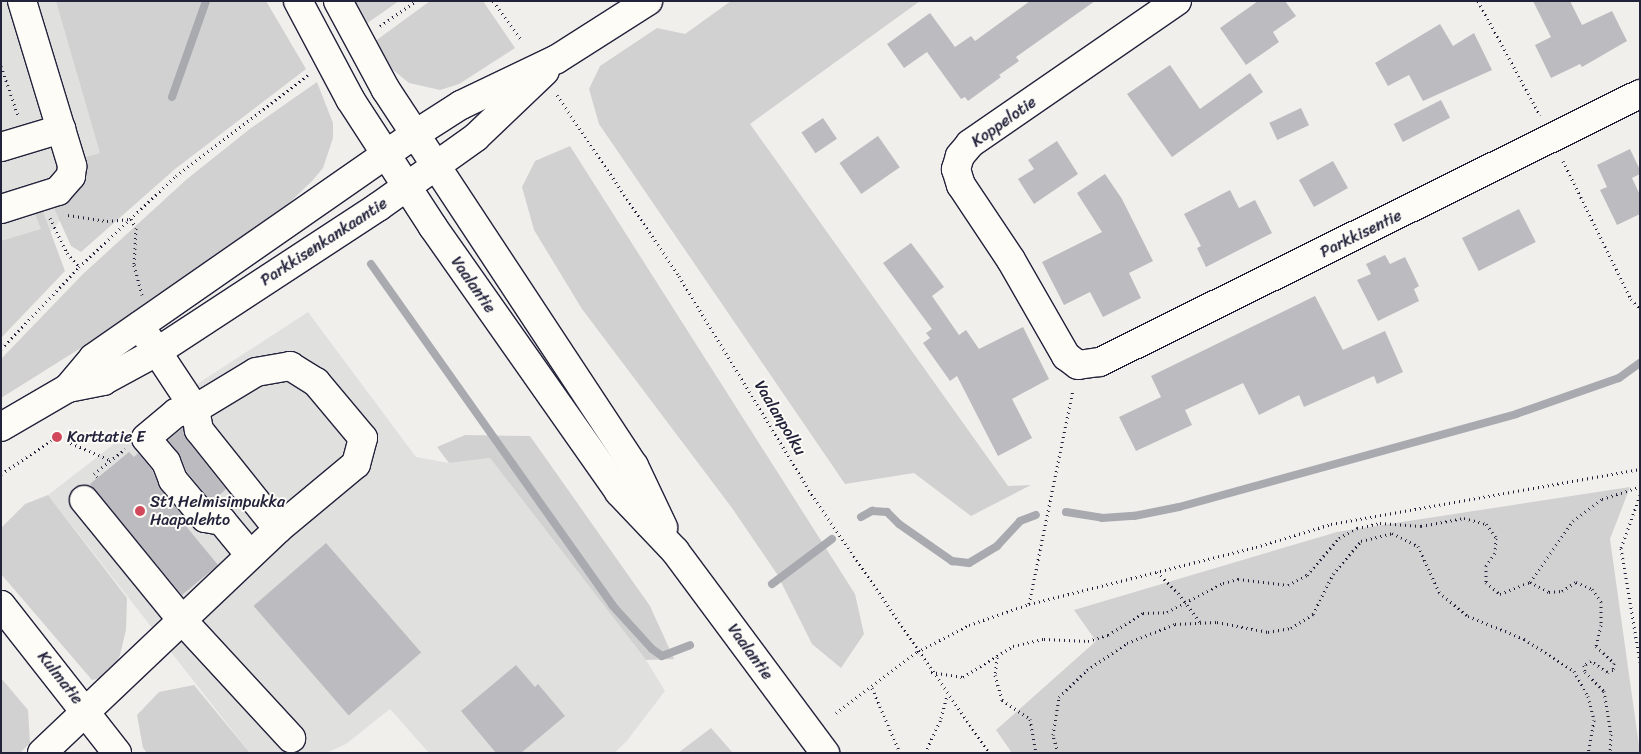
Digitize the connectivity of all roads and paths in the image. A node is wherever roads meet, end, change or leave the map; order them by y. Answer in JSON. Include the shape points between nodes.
{"nodes":[{"id":1,"x":22,"y":1,"type":"edge"},
{"id":2,"x":298,"y":1,"type":"edge"},
{"id":3,"x":338,"y":1,"type":"edge"},
{"id":4,"x":416,"y":1,"type":"edge"},
{"id":5,"x":493,"y":1,"type":"edge"},
{"id":6,"x":648,"y":1,"type":"edge"},
{"id":7,"x":1177,"y":1,"type":"edge"},
{"id":8,"x":1478,"y":1,"type":"edge"},
{"id":9,"x":377,"y":28,"type":"dead end"},
{"id":10,"x":522,"y":41,"type":"dead end"},
{"id":11,"x":557,"y":59,"type":"junction"},
{"id":12,"x":309,"y":75,"type":"dead end"},
{"id":13,"x":555,"y":92,"type":"dead end"},
{"id":14,"x":1640,"y":94,"type":"edge"},
{"id":15,"x":61,"y":129,"type":"junction"},
{"id":16,"x":414,"y":135,"type":"junction"},
{"id":17,"x":1551,"y":137,"type":"junction"},
{"id":18,"x":1,"y":147,"type":"edge"},
{"id":19,"x":384,"y":155,"type":"junction"},
{"id":20,"x":436,"y":167,"type":"junction"},
{"id":21,"x":407,"y":187,"type":"junction"},
{"id":22,"x":1,"y":209,"type":"edge"},
{"id":23,"x":62,"y":213,"type":"dead end"},
{"id":24,"x":131,"y":219,"type":"junction"},
{"id":25,"x":1640,"y":309,"type":"edge"},
{"id":26,"x":145,"y":322,"type":"junction"},
{"id":27,"x":1,"y":349,"type":"edge"},
{"id":28,"x":158,"y":351,"type":"junction"},
{"id":29,"x":1078,"y":365,"type":"junction"},
{"id":30,"x":68,"y":388,"type":"junction"},
{"id":31,"x":195,"y":409,"type":"junction"},
{"id":32,"x":1,"y":427,"type":"edge"},
{"id":33,"x":146,"y":438,"type":"junction"},
{"id":34,"x":110,"y":460,"type":"junction"},
{"id":35,"x":1640,"y":469,"type":"edge"},
{"id":36,"x":1,"y":474,"type":"edge"},
{"id":37,"x":1640,"y":487,"type":"edge"},
{"id":38,"x":91,"y":489,"type":"joint"},
{"id":39,"x":1640,"y":495,"type":"edge"},
{"id":40,"x":278,"y":529,"type":"junction"},
{"id":41,"x":675,"y":550,"type":"junction"},
{"id":42,"x":250,"y":555,"type":"junction"},
{"id":43,"x":1157,"y":572,"type":"junction"},
{"id":44,"x":1530,"y":582,"type":"junction"},
{"id":45,"x":1028,"y":604,"type":"junction"},
{"id":46,"x":1186,"y":604,"type":"junction"},
{"id":47,"x":1,"y":605,"type":"edge"},
{"id":48,"x":182,"y":620,"type":"junction"},
{"id":49,"x":1200,"y":622,"type":"junction"},
{"id":50,"x":917,"y":652,"type":"junction"},
{"id":51,"x":998,"y":656,"type":"junction"},
{"id":52,"x":1640,"y":662,"type":"edge"},
{"id":53,"x":931,"y":672,"type":"junction"},
{"id":54,"x":872,"y":688,"type":"junction"},
{"id":55,"x":947,"y":695,"type":"junction"},
{"id":56,"x":836,"y":713,"type":"dead end"},
{"id":57,"x":87,"y":714,"type":"junction"},
{"id":58,"x":291,"y":738,"type":"dead end"},
{"id":59,"x":42,"y":753,"type":"edge"},
{"id":60,"x":117,"y":753,"type":"edge"},
{"id":61,"x":824,"y":753,"type":"edge"},
{"id":62,"x":900,"y":753,"type":"edge"},
{"id":63,"x":925,"y":753,"type":"edge"},
{"id":64,"x":989,"y":753,"type":"edge"},
{"id":65,"x":1036,"y":753,"type":"edge"},
{"id":66,"x":1058,"y":753,"type":"edge"},
{"id":67,"x":1588,"y":753,"type":"edge"},
{"id":68,"x":1610,"y":753,"type":"edge"}],
"edges":[{"from":1,"to":15,"type":"street"},
{"from":2,"to":19,"type":"street","name":"Vaalantie"},
{"from":3,"to":16,"type":"street","name":"Vaalantie"},
{"from":4,"to":9,"type":"path"},
{"from":5,"to":10,"type":"path"},
{"from":6,"to":11,"type":"street","name":"Parkkisenkankaantie"},
{"from":7,"to":29,"type":"street","name":"Koppelotie","via":[[970,144],[960,156],[956,169],[961,185],[1011,260],[1066,356]]},
{"from":8,"to":17,"type":"path"},
{"from":11,"to":16,"type":"street","name":"Parkkisenkankaantie","via":[[461,105]]},
{"from":11,"to":20,"type":"street","name":"Parkkisenkankaantie","via":[[476,137]]},
{"from":12,"to":24,"type":"path","via":[[176,176]]},
{"from":13,"to":50,"type":"path","name":"Vaalanpolku","via":[[679,276],[814,498]]},
{"from":14,"to":17,"type":"street","name":"Parkkisentie"},
{"from":15,"to":18,"type":"street"},
{"from":15,"to":22,"type":"street","via":[[72,166],[65,186],[58,192]]},
{"from":16,"to":19,"type":"street","name":"Parkkisenkankaantie"},
{"from":16,"to":20,"type":"street","name":"Vaalantie"},
{"from":17,"to":25,"type":"path","via":[[1631,300]]},
{"from":17,"to":29,"type":"street","name":"Parkkisentie","via":[[1407,212],[1100,362]]},
{"from":19,"to":21,"type":"street","name":"Vaalantie"},
{"from":19,"to":26,"type":"street","name":"Parkkisenkankaantie"},
{"from":20,"to":21,"type":"street","name":"Parkkisenkankaantie"},
{"from":20,"to":41,"type":"street","name":"Vaalantie","via":[[634,466]]},
{"from":21,"to":28,"type":"street","name":"Parkkisenkankaantie"},
{"from":21,"to":41,"type":"street","name":"Vaalantie","via":[[619,492]]},
{"from":23,"to":24,"type":"path","via":[[107,221]]},
{"from":24,"to":26,"type":"path","via":[[136,228],[134,265]]},
{"from":24,"to":27,"type":"path","via":[[79,267]]},
{"from":26,"to":28,"type":"street"},
{"from":26,"to":30,"type":"street","name":"Parkkisenkankaantie","via":[[93,358]]},
{"from":28,"to":30,"type":"street","name":"Parkkisenkankaantie","via":[[103,381]]},
{"from":28,"to":31,"type":"street"},
{"from":29,"to":45,"type":"path"},
{"from":30,"to":32,"type":"street","name":"Parkkisenkankaantie"},
{"from":31,"to":33,"type":"street","via":[[176,413]]},
{"from":31,"to":40,"type":"street","via":[[199,430]]},
{"from":31,"to":40,"type":"street","via":[[256,372],[290,366],[316,382],[363,438],[356,464]]},
{"from":33,"to":34,"type":"path","via":[[138,438]]},
{"from":33,"to":42,"type":"street","via":[[166,462],[173,480],[205,518],[222,521]]},
{"from":34,"to":36,"type":"path","via":[[57,437]]},
{"from":34,"to":38,"type":"path","via":[[94,474]]},
{"from":35,"to":43,"type":"path","via":[[1330,524]]},
{"from":37,"to":44,"type":"path","via":[[1602,499],[1573,521]]},
{"from":38,"to":48,"type":"street"},
{"from":39,"to":52,"type":"path","via":[[1621,548]]},
{"from":40,"to":42,"type":"street"},
{"from":41,"to":61,"type":"street","name":"Vaalantie"},
{"from":42,"to":48,"type":"street"},
{"from":43,"to":45,"type":"path"},
{"from":43,"to":46,"type":"path"},
{"from":44,"to":46,"type":"path","via":[[1500,594],[1486,582],[1486,566],[1495,553],[1496,538],[1486,524],[1464,518],[1442,524],[1380,523],[1357,528],[1339,538],[1306,574],[1288,585],[1238,579],[1223,583]]},
{"from":44,"to":68,"type":"path","via":[[1549,592],[1562,591],[1576,582],[1592,589],[1601,602],[1602,625],[1596,646],[1614,663],[1612,670],[1607,672],[1591,661],[1584,664],[1584,672],[1604,691],[1611,734]]},
{"from":45,"to":50,"type":"path","via":[[969,625]]},
{"from":46,"to":49,"type":"path"},
{"from":46,"to":51,"type":"path","via":[[1167,612],[1143,613],[1108,635],[1088,641],[1044,638],[1013,646]]},
{"from":47,"to":57,"type":"street","name":"Kulmatie"},
{"from":48,"to":57,"type":"street"},
{"from":48,"to":58,"type":"street"},
{"from":49,"to":66,"type":"path","via":[[1175,624],[1127,643],[1087,670],[1059,697],[1053,735]]},
{"from":49,"to":67,"type":"path","via":[[1268,632],[1291,628],[1313,614],[1333,574],[1361,541],[1392,533],[1418,546],[1439,592],[1468,616],[1524,639],[1574,671],[1588,696],[1594,720]]},
{"from":50,"to":53,"type":"path","name":"Vaalanpolku"},
{"from":50,"to":54,"type":"path"},
{"from":51,"to":53,"type":"path","via":[[962,677]]},
{"from":51,"to":65,"type":"path","via":[[995,675],[1002,700],[1030,719]]},
{"from":53,"to":55,"type":"path","name":"Vaalanpolku"},
{"from":54,"to":56,"type":"path"},
{"from":54,"to":62,"type":"path"},
{"from":55,"to":63,"type":"path","via":[[942,718]]},
{"from":55,"to":64,"type":"path","name":"Vaalanpolku"},
{"from":57,"to":59,"type":"street"},
{"from":57,"to":60,"type":"street","name":"Kulmatie"}]}
